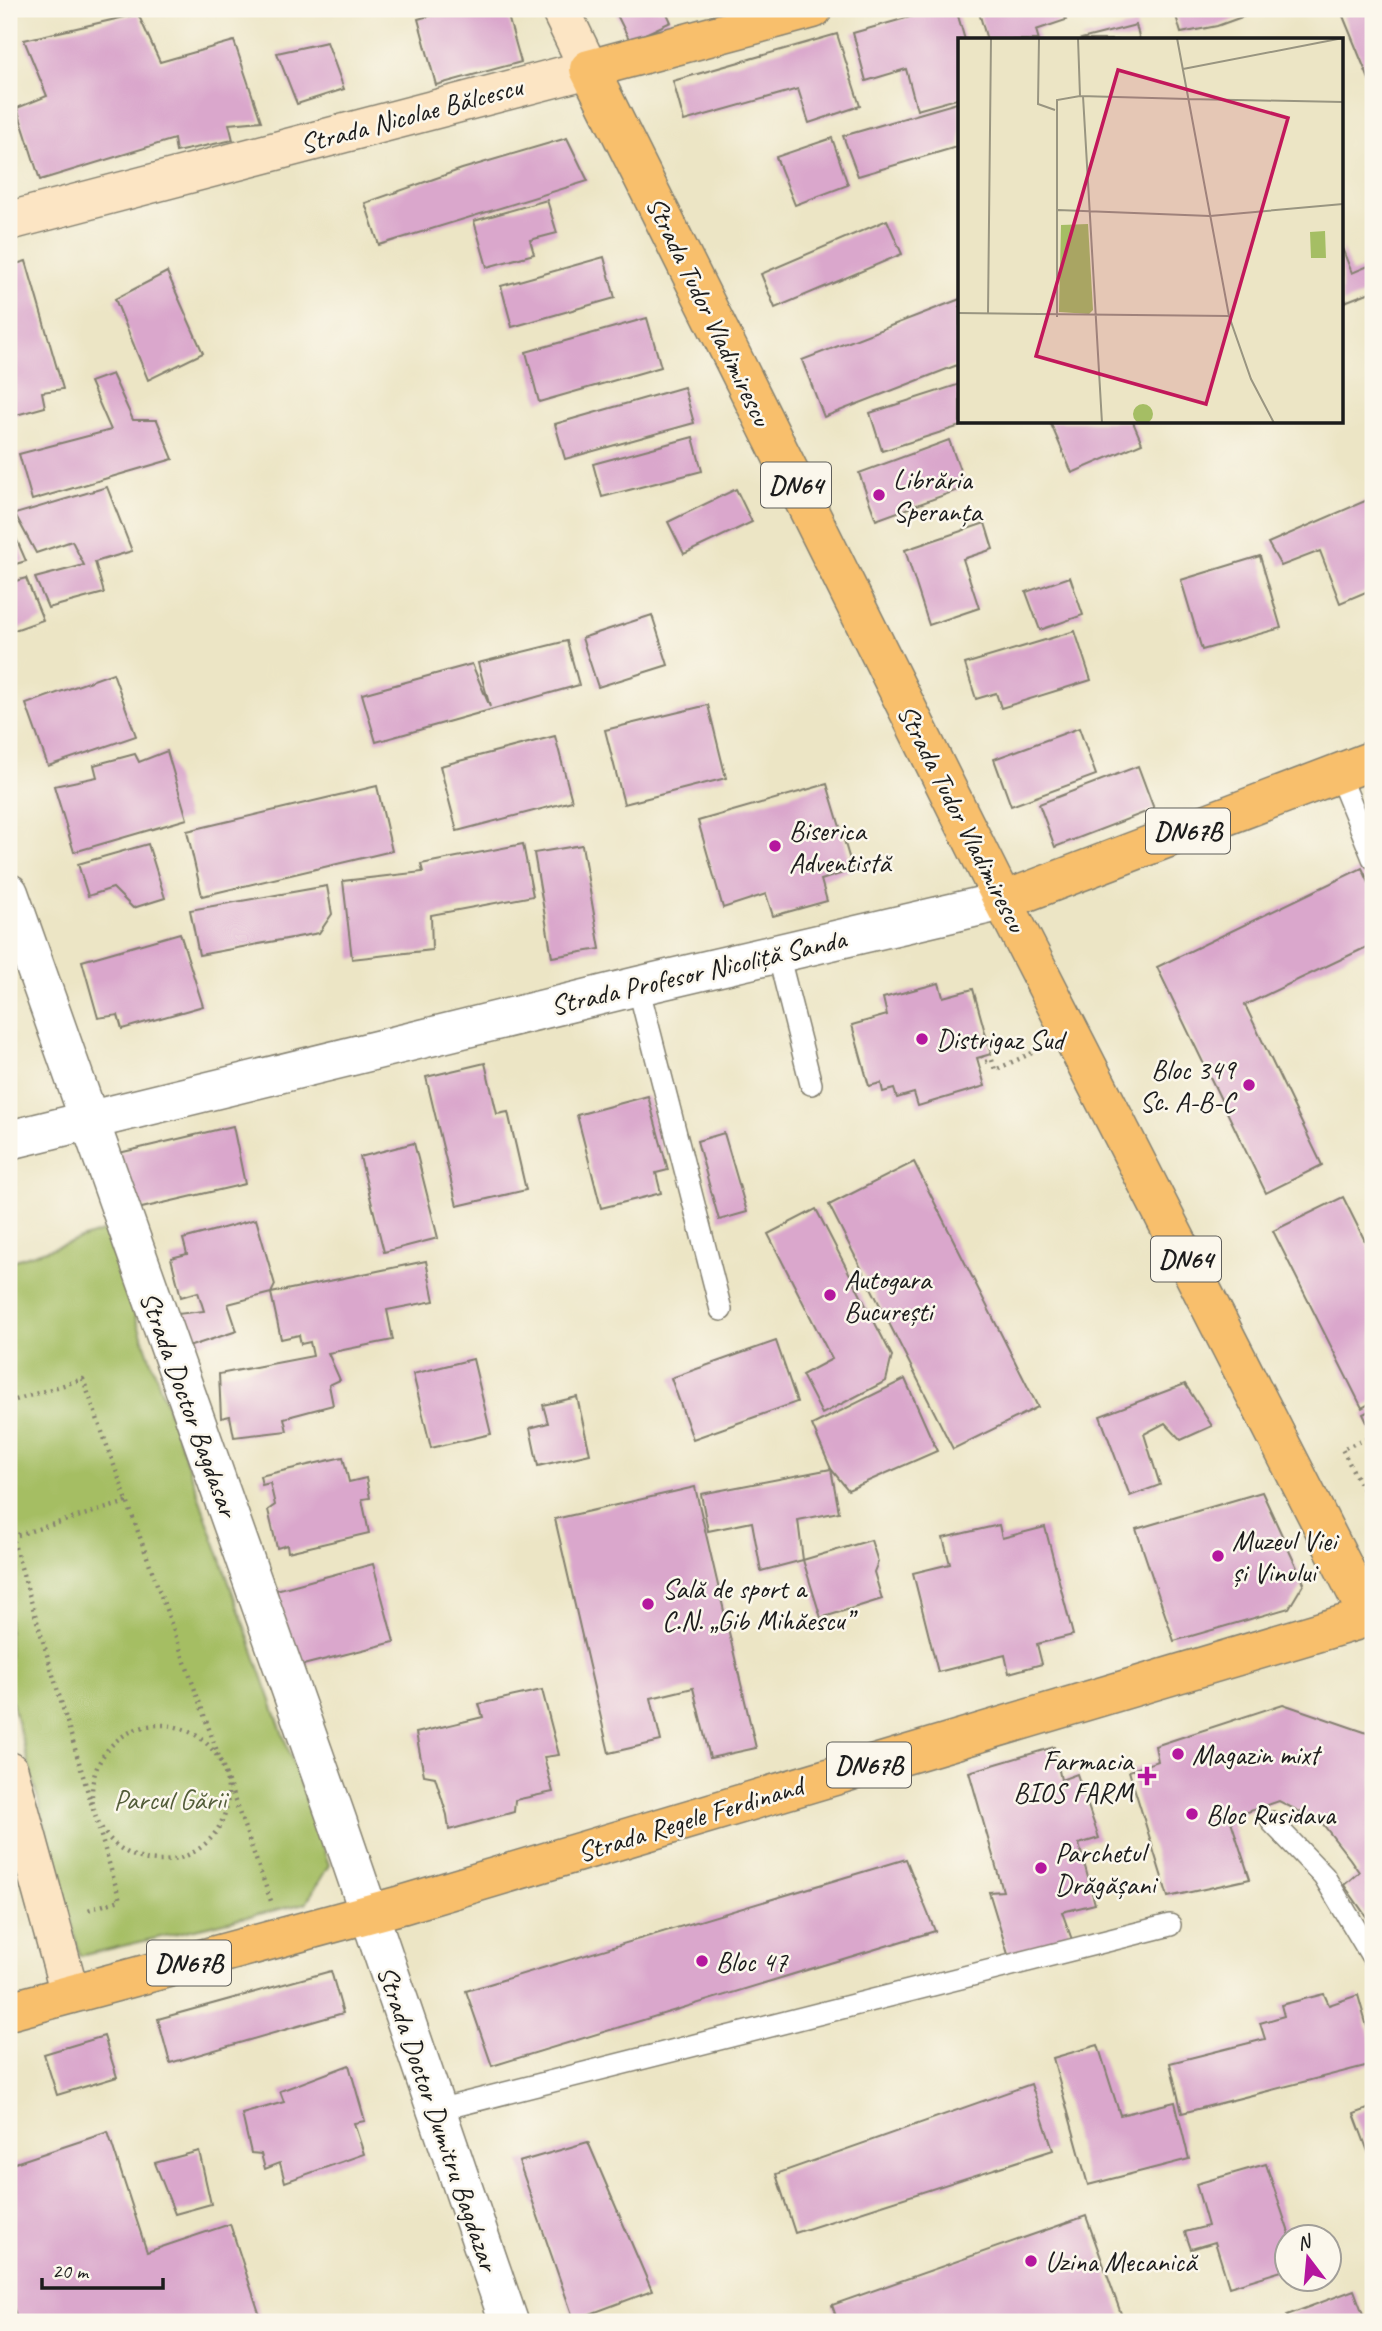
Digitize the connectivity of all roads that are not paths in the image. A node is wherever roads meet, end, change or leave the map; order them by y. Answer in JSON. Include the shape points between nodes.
{"nodes":[{"id":1,"x":560,"y":9,"type":"edge"},
{"id":2,"x":813,"y":9,"type":"edge"},
{"id":3,"x":589,"y":69,"type":"junction"},
{"id":4,"x":9,"y":221,"type":"edge"},
{"id":5,"x":1356,"y":767,"type":"edge"},
{"id":6,"x":1373,"y":859,"type":"edge"},
{"id":7,"x":9,"y":893,"type":"edge"},
{"id":8,"x":1003,"y":901,"type":"junction"},
{"id":9,"x":778,"y":954,"type":"junction"},
{"id":10,"x":638,"y":986,"type":"junction"},
{"id":11,"x":811,"y":1084,"type":"dead end"},
{"id":12,"x":87,"y":1118,"type":"junction"},
{"id":13,"x":9,"y":1140,"type":"edge"},
{"id":14,"x":721,"y":1310,"type":"dead end"},
{"id":15,"x":1372,"y":1618,"type":"edge"},
{"id":16,"x":9,"y":1771,"type":"edge"},
{"id":17,"x":1272,"y":1822,"type":"dead end"},
{"id":18,"x":369,"y":1914,"type":"junction"},
{"id":19,"x":1170,"y":1925,"type":"dead end"},
{"id":20,"x":1373,"y":1958,"type":"edge"},
{"id":21,"x":70,"y":1994,"type":"junction"},
{"id":22,"x":9,"y":2011,"type":"edge"},
{"id":23,"x":435,"y":2110,"type":"junction"},
{"id":24,"x":509,"y":2322,"type":"edge"}],
"edges":[{"from":1,"to":3,"type":"street","name":"Strada Tudor Vladimirescu","number":"DN64"},
{"from":2,"to":3,"type":"main road","name":"Strada Nicolae Bălcescu"},
{"from":3,"to":4,"type":"street","name":"Strada Nicolae Bălcescu"},
{"from":3,"to":8,"type":"main road","name":"Strada Tudor Vladimirescu","number":"DN64"},
{"from":5,"to":6,"type":"lane"},
{"from":5,"to":8,"type":"main road","name":"Strada Profesor Nicoliță Sanda","number":"DN67B"},
{"from":7,"to":12,"type":"street","name":"Strada Doctor Bagdasar"},
{"from":8,"to":9,"type":"street","name":"Strada Profesor Nicoliță Sanda"},
{"from":8,"to":15,"type":"main road","name":"Strada Tudor Vladimirescu","number":"DN64"},
{"from":9,"to":10,"type":"street","name":"Strada Profesor Nicoliță Sanda"},
{"from":9,"to":11,"type":"lane"},
{"from":10,"to":12,"type":"street","name":"Strada Profesor Nicoliță Sanda"},
{"from":10,"to":14,"type":"lane"},
{"from":12,"to":13,"type":"street","name":"Strada Profesor Nicoliță Sanda"},
{"from":12,"to":18,"type":"street","name":"Strada Doctor Bagdasar"},
{"from":15,"to":18,"type":"main road","name":"Strada Regele Ferdinand","number":"DN67B"},
{"from":16,"to":21,"type":"street"},
{"from":17,"to":20,"type":"lane","via":[[1324,1876]]},
{"from":18,"to":21,"type":"main road","name":"Strada Regele Ferdinand","number":"DN67B"},
{"from":18,"to":23,"type":"street","name":"Strada Doctor Dumitru Bagdazar"},
{"from":19,"to":23,"type":"lane"},
{"from":21,"to":22,"type":"main road","name":"Strada Regele Ferdinand","number":"DN67B"},
{"from":23,"to":24,"type":"street","name":"Strada Doctor Dumitru Bagdazar"}]}
